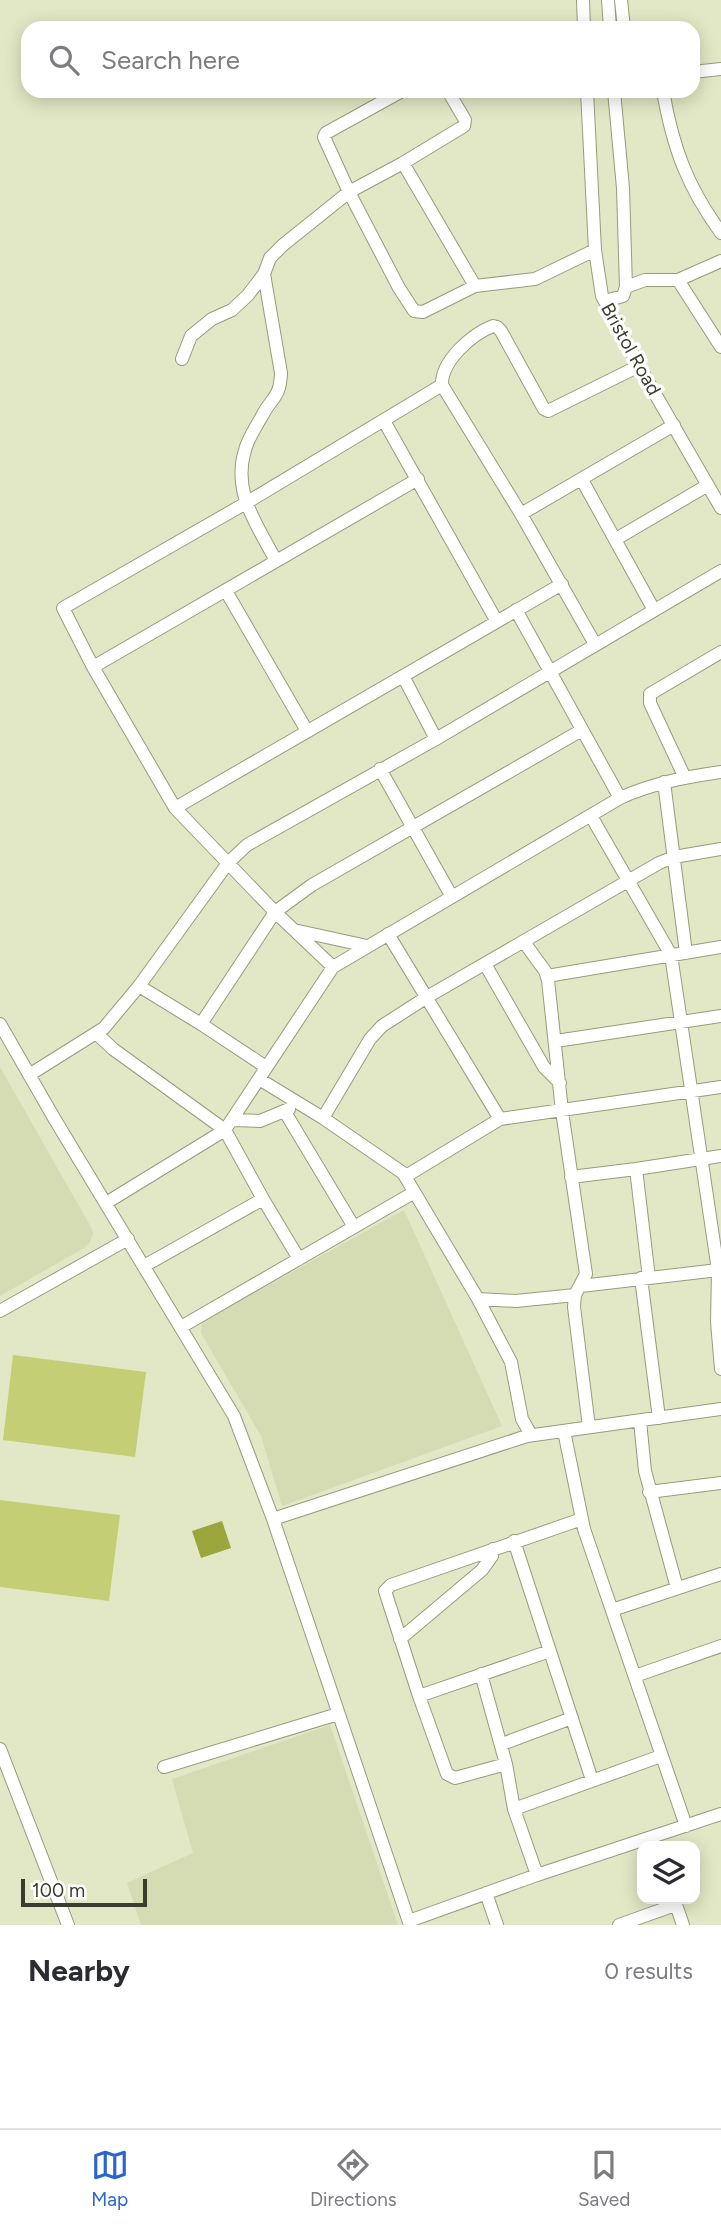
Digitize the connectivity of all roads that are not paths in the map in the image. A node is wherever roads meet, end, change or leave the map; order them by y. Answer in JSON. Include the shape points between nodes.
{"nodes":[{"id":1,"x":583,"y":0,"type":"edge"},
{"id":2,"x":608,"y":0,"type":"edge"},
{"id":3,"x":621,"y":0,"type":"edge"},
{"id":4,"x":584,"y":21,"type":"edge"},
{"id":5,"x":610,"y":21,"type":"edge"},
{"id":6,"x":623,"y":21,"type":"edge"},
{"id":7,"x":721,"y":69,"type":"edge"},
{"id":8,"x":700,"y":71,"type":"edge"},
{"id":9,"x":390,"y":98,"type":"edge"},
{"id":10,"x":452,"y":98,"type":"edge"},
{"id":11,"x":587,"y":98,"type":"edge"},
{"id":12,"x":615,"y":98,"type":"edge"},
{"id":13,"x":664,"y":98,"type":"edge"},
{"id":14,"x":403,"y":163,"type":"junction"},
{"id":15,"x":349,"y":192,"type":"junction"},
{"id":16,"x":721,"y":233,"type":"edge"},
{"id":17,"x":595,"y":250,"type":"junction"},
{"id":18,"x":721,"y":261,"type":"edge"},
{"id":19,"x":264,"y":274,"type":"junction"},
{"id":20,"x":678,"y":280,"type":"junction"},
{"id":21,"x":475,"y":286,"type":"junction"},
{"id":22,"x":626,"y":287,"type":"junction"},
{"id":23,"x":605,"y":301,"type":"junction"},
{"id":24,"x":721,"y":347,"type":"edge"},
{"id":25,"x":182,"y":359,"type":"dead end"},
{"id":26,"x":639,"y":366,"type":"junction"},
{"id":27,"x":442,"y":385,"type":"junction"},
{"id":28,"x":384,"y":421,"type":"junction"},
{"id":29,"x":674,"y":425,"type":"junction"},
{"id":30,"x":418,"y":479,"type":"junction"},
{"id":31,"x":582,"y":480,"type":"junction"},
{"id":32,"x":708,"y":485,"type":"junction"},
{"id":33,"x":246,"y":503,"type":"junction"},
{"id":34,"x":721,"y":508,"type":"edge"},
{"id":35,"x":521,"y":514,"type":"junction"},
{"id":36,"x":616,"y":539,"type":"junction"},
{"id":37,"x":276,"y":561,"type":"junction"},
{"id":38,"x":721,"y":571,"type":"edge"},
{"id":39,"x":562,"y":584,"type":"junction"},
{"id":40,"x":226,"y":591,"type":"junction"},
{"id":41,"x":516,"y":610,"type":"junction"},
{"id":42,"x":654,"y":610,"type":"junction"},
{"id":43,"x":496,"y":620,"type":"junction"},
{"id":44,"x":595,"y":644,"type":"junction"},
{"id":45,"x":721,"y":652,"type":"edge"},
{"id":46,"x":93,"y":667,"type":"junction"},
{"id":47,"x":550,"y":671,"type":"junction"},
{"id":48,"x":403,"y":677,"type":"junction"},
{"id":49,"x":582,"y":730,"type":"junction"},
{"id":50,"x":307,"y":731,"type":"junction"},
{"id":51,"x":436,"y":739,"type":"junction"},
{"id":52,"x":380,"y":769,"type":"junction"},
{"id":53,"x":721,"y":772,"type":"edge"},
{"id":54,"x":685,"y":778,"type":"junction"},
{"id":55,"x":664,"y":782,"type":"junction"},
{"id":56,"x":621,"y":798,"type":"junction"},
{"id":57,"x":175,"y":808,"type":"junction"},
{"id":58,"x":591,"y":816,"type":"junction"},
{"id":59,"x":414,"y":827,"type":"junction"},
{"id":60,"x":721,"y":849,"type":"edge"},
{"id":61,"x":674,"y":857,"type":"junction"},
{"id":62,"x":228,"y":863,"type":"junction"},
{"id":63,"x":628,"y":880,"type":"junction"},
{"id":64,"x":452,"y":897,"type":"junction"},
{"id":65,"x":275,"y":912,"type":"junction"},
{"id":66,"x":294,"y":930,"type":"junction"},
{"id":67,"x":388,"y":934,"type":"junction"},
{"id":68,"x":524,"y":942,"type":"junction"},
{"id":69,"x":367,"y":946,"type":"junction"},
{"id":70,"x":721,"y":947,"type":"edge"},
{"id":71,"x":686,"y":953,"type":"junction"},
{"id":72,"x":671,"y":955,"type":"junction"},
{"id":73,"x":485,"y":964,"type":"junction"},
{"id":74,"x":332,"y":967,"type":"junction"},
{"id":75,"x":547,"y":976,"type":"junction"},
{"id":76,"x":139,"y":986,"type":"junction"},
{"id":77,"x":427,"y":997,"type":"junction"},
{"id":78,"x":721,"y":1016,"type":"edge"},
{"id":79,"x":681,"y":1022,"type":"junction"},
{"id":80,"x":0,"y":1024,"type":"edge"},
{"id":81,"x":201,"y":1024,"type":"junction"},
{"id":82,"x":97,"y":1034,"type":"junction"},
{"id":83,"x":556,"y":1041,"type":"junction"},
{"id":84,"x":263,"y":1073,"type":"junction"},
{"id":85,"x":29,"y":1075,"type":"junction"},
{"id":86,"x":560,"y":1083,"type":"junction"},
{"id":87,"x":721,"y":1087,"type":"edge"},
{"id":88,"x":692,"y":1091,"type":"junction"},
{"id":89,"x":296,"y":1102,"type":"junction"},
{"id":90,"x":562,"y":1111,"type":"junction"},
{"id":91,"x":285,"y":1112,"type":"junction"},
{"id":92,"x":323,"y":1118,"type":"junction"},
{"id":93,"x":500,"y":1119,"type":"junction"},
{"id":94,"x":229,"y":1125,"type":"junction"},
{"id":95,"x":721,"y":1156,"type":"edge"},
{"id":96,"x":702,"y":1159,"type":"junction"},
{"id":97,"x":636,"y":1169,"type":"junction"},
{"id":98,"x":405,"y":1176,"type":"junction"},
{"id":99,"x":571,"y":1177,"type":"junction"},
{"id":100,"x":413,"y":1193,"type":"junction"},
{"id":101,"x":263,"y":1199,"type":"junction"},
{"id":102,"x":106,"y":1203,"type":"junction"},
{"id":103,"x":716,"y":1224,"type":"edge"},
{"id":104,"x":354,"y":1227,"type":"junction"},
{"id":105,"x":128,"y":1239,"type":"junction"},
{"id":106,"x":299,"y":1259,"type":"junction"},
{"id":107,"x":144,"y":1266,"type":"junction"},
{"id":108,"x":719,"y":1270,"type":"junction"},
{"id":109,"x":645,"y":1278,"type":"junction"},
{"id":110,"x":578,"y":1290,"type":"junction"},
{"id":111,"x":720,"y":1291,"type":"edge"},
{"id":112,"x":478,"y":1298,"type":"junction"},
{"id":113,"x":0,"y":1311,"type":"edge"},
{"id":114,"x":181,"y":1326,"type":"junction"},
{"id":115,"x":721,"y":1369,"type":"edge"},
{"id":116,"x":721,"y":1409,"type":"edge"},
{"id":117,"x":659,"y":1418,"type":"junction"},
{"id":118,"x":640,"y":1420,"type":"junction"},
{"id":119,"x":589,"y":1427,"type":"junction"},
{"id":120,"x":564,"y":1431,"type":"junction"},
{"id":121,"x":531,"y":1435,"type":"junction"},
{"id":122,"x":721,"y":1483,"type":"edge"},
{"id":123,"x":649,"y":1492,"type":"junction"},
{"id":124,"x":273,"y":1519,"type":"junction"},
{"id":125,"x":582,"y":1519,"type":"junction"},
{"id":126,"x":514,"y":1541,"type":"junction"},
{"id":127,"x":493,"y":1549,"type":"junction"},
{"id":128,"x":721,"y":1574,"type":"edge"},
{"id":129,"x":677,"y":1588,"type":"junction"},
{"id":130,"x":612,"y":1610,"type":"junction"},
{"id":131,"x":400,"y":1639,"type":"junction"},
{"id":132,"x":720,"y":1649,"type":"edge"},
{"id":133,"x":550,"y":1651,"type":"junction"},
{"id":134,"x":481,"y":1674,"type":"junction"},
{"id":135,"x":635,"y":1676,"type":"junction"},
{"id":136,"x":419,"y":1696,"type":"junction"},
{"id":137,"x":338,"y":1714,"type":"junction"},
{"id":138,"x":572,"y":1718,"type":"junction"},
{"id":139,"x":502,"y":1744,"type":"junction"},
{"id":140,"x":0,"y":1749,"type":"edge"},
{"id":141,"x":661,"y":1756,"type":"junction"},
{"id":142,"x":506,"y":1764,"type":"junction"},
{"id":143,"x":164,"y":1767,"type":"dead end"},
{"id":144,"x":592,"y":1780,"type":"junction"},
{"id":145,"x":514,"y":1809,"type":"junction"},
{"id":146,"x":720,"y":1816,"type":"edge"},
{"id":147,"x":686,"y":1825,"type":"junction"},
{"id":148,"x":658,"y":1841,"type":"edge"},
{"id":149,"x":637,"y":1847,"type":"edge"},
{"id":150,"x":537,"y":1875,"type":"junction"},
{"id":151,"x":486,"y":1893,"type":"junction"},
{"id":152,"x":669,"y":1904,"type":"edge"},
{"id":153,"x":675,"y":1904,"type":"edge"},
{"id":154,"x":409,"y":1923,"type":"edge"},
{"id":155,"x":68,"y":1925,"type":"edge"},
{"id":156,"x":497,"y":1925,"type":"edge"},
{"id":157,"x":619,"y":1925,"type":"edge"},
{"id":158,"x":683,"y":1925,"type":"edge"}],
"edges":[{"from":1,"to":4,"type":"street"},
{"from":2,"to":5,"type":"street"},
{"from":3,"to":6,"type":"street"},
{"from":7,"to":8,"type":"street"},
{"from":9,"to":15,"type":"street","via":[[324,135]]},
{"from":10,"to":14,"type":"street","via":[[464,126]]},
{"from":11,"to":17,"type":"street","name":"Bristol Road"},
{"from":12,"to":22,"type":"street"},
{"from":13,"to":16,"type":"street","via":[[685,174]]},
{"from":14,"to":15,"type":"street"},
{"from":14,"to":21,"type":"street"},
{"from":15,"to":19,"type":"street","via":[[283,245],[270,258]]},
{"from":15,"to":21,"type":"street","via":[[414,311],[423,312]]},
{"from":17,"to":21,"type":"street","via":[[535,279]]},
{"from":17,"to":23,"type":"street","name":"Bristol Road"},
{"from":18,"to":20,"type":"street"},
{"from":19,"to":25,"type":"street","via":[[232,310],[191,336]]},
{"from":19,"to":33,"type":"street","via":[[280,388],[245,447],[240,482]]},
{"from":20,"to":22,"type":"street","via":[[645,280]]},
{"from":20,"to":24,"type":"street"},
{"from":22,"to":23,"type":"street","via":[[623,296]]},
{"from":23,"to":26,"type":"street","name":"Bristol Road"},
{"from":26,"to":27,"type":"street","via":[[544,410],[501,331],[493,326],[447,362]]},
{"from":26,"to":29,"type":"street","name":"Bristol Road"},
{"from":27,"to":28,"type":"street"},
{"from":27,"to":35,"type":"street"},
{"from":28,"to":30,"type":"street"},
{"from":28,"to":33,"type":"street"},
{"from":29,"to":31,"type":"street"},
{"from":29,"to":32,"type":"street","name":"Bristol Road"},
{"from":30,"to":37,"type":"street"},
{"from":30,"to":43,"type":"street"},
{"from":31,"to":35,"type":"street"},
{"from":31,"to":36,"type":"street"},
{"from":32,"to":34,"type":"street","name":"Bristol Road"},
{"from":32,"to":36,"type":"street"},
{"from":33,"to":37,"type":"street"},
{"from":33,"to":46,"type":"street","via":[[64,605]]},
{"from":35,"to":39,"type":"street"},
{"from":36,"to":42,"type":"street"},
{"from":37,"to":40,"type":"street"},
{"from":38,"to":42,"type":"street"},
{"from":39,"to":41,"type":"street"},
{"from":39,"to":44,"type":"street"},
{"from":40,"to":46,"type":"street"},
{"from":40,"to":50,"type":"street"},
{"from":41,"to":43,"type":"street"},
{"from":41,"to":47,"type":"street"},
{"from":42,"to":44,"type":"street"},
{"from":43,"to":48,"type":"street"},
{"from":44,"to":47,"type":"street"},
{"from":45,"to":54,"type":"street","via":[[652,691],[650,697]]},
{"from":46,"to":57,"type":"street"},
{"from":47,"to":49,"type":"street"},
{"from":47,"to":51,"type":"street"},
{"from":48,"to":50,"type":"street"},
{"from":48,"to":51,"type":"street"},
{"from":49,"to":56,"type":"street"},
{"from":49,"to":59,"type":"street"},
{"from":50,"to":57,"type":"street"},
{"from":51,"to":52,"type":"street"},
{"from":52,"to":59,"type":"street"},
{"from":52,"to":62,"type":"street","via":[[258,838]]},
{"from":53,"to":54,"type":"street"},
{"from":54,"to":55,"type":"street"},
{"from":55,"to":56,"type":"street"},
{"from":55,"to":61,"type":"street"},
{"from":56,"to":58,"type":"street"},
{"from":57,"to":62,"type":"street"},
{"from":58,"to":63,"type":"street"},
{"from":58,"to":64,"type":"street"},
{"from":59,"to":64,"type":"street"},
{"from":59,"to":65,"type":"street","via":[[312,885]]},
{"from":60,"to":61,"type":"street"},
{"from":61,"to":63,"type":"street"},
{"from":61,"to":71,"type":"street"},
{"from":62,"to":65,"type":"street"},
{"from":62,"to":76,"type":"street"},
{"from":63,"to":68,"type":"street"},
{"from":63,"to":72,"type":"street"},
{"from":64,"to":67,"type":"street"},
{"from":65,"to":66,"type":"street"},
{"from":65,"to":81,"type":"street"},
{"from":66,"to":69,"type":"street"},
{"from":66,"to":74,"type":"street"},
{"from":67,"to":69,"type":"street"},
{"from":67,"to":77,"type":"street"},
{"from":68,"to":73,"type":"street"},
{"from":68,"to":75,"type":"street"},
{"from":69,"to":74,"type":"street"},
{"from":70,"to":71,"type":"street"},
{"from":71,"to":72,"type":"street"},
{"from":72,"to":75,"type":"street"},
{"from":72,"to":79,"type":"street"},
{"from":73,"to":77,"type":"street"},
{"from":73,"to":86,"type":"street","via":[[544,1066]]},
{"from":74,"to":84,"type":"street"},
{"from":75,"to":83,"type":"street"},
{"from":76,"to":81,"type":"street"},
{"from":76,"to":82,"type":"street"},
{"from":77,"to":92,"type":"street","via":[[374,1033]]},
{"from":77,"to":93,"type":"street"},
{"from":78,"to":79,"type":"street"},
{"from":79,"to":83,"type":"street"},
{"from":79,"to":88,"type":"street"},
{"from":80,"to":85,"type":"street"},
{"from":81,"to":84,"type":"street"},
{"from":82,"to":85,"type":"street"},
{"from":82,"to":94,"type":"street"},
{"from":83,"to":86,"type":"street"},
{"from":84,"to":89,"type":"street"},
{"from":84,"to":94,"type":"street"},
{"from":85,"to":102,"type":"street"},
{"from":86,"to":90,"type":"street"},
{"from":87,"to":88,"type":"street"},
{"from":88,"to":90,"type":"street"},
{"from":88,"to":96,"type":"street"},
{"from":89,"to":91,"type":"street"},
{"from":89,"to":92,"type":"street"},
{"from":90,"to":93,"type":"street"},
{"from":90,"to":99,"type":"street"},
{"from":91,"to":94,"type":"street"},
{"from":91,"to":104,"type":"street"},
{"from":92,"to":98,"type":"street"},
{"from":93,"to":98,"type":"street"},
{"from":94,"to":101,"type":"street"},
{"from":94,"to":102,"type":"street"},
{"from":95,"to":96,"type":"street"},
{"from":96,"to":97,"type":"street"},
{"from":96,"to":103,"type":"street"},
{"from":97,"to":99,"type":"street"},
{"from":97,"to":109,"type":"street"},
{"from":98,"to":100,"type":"street"},
{"from":99,"to":110,"type":"street","via":[[586,1274]]},
{"from":100,"to":104,"type":"street"},
{"from":100,"to":112,"type":"street"},
{"from":101,"to":106,"type":"street"},
{"from":101,"to":107,"type":"street"},
{"from":102,"to":105,"type":"street"},
{"from":103,"to":108,"type":"street"},
{"from":104,"to":106,"type":"street"},
{"from":105,"to":107,"type":"street"},
{"from":105,"to":113,"type":"street"},
{"from":106,"to":114,"type":"street"},
{"from":107,"to":114,"type":"street"},
{"from":108,"to":109,"type":"street"},
{"from":108,"to":111,"type":"street"},
{"from":109,"to":110,"type":"street"},
{"from":109,"to":117,"type":"street"},
{"from":110,"to":112,"type":"street","via":[[516,1301]]},
{"from":110,"to":119,"type":"street","via":[[574,1307]]},
{"from":111,"to":115,"type":"street","via":[[716,1322]]},
{"from":112,"to":121,"type":"street","via":[[511,1362],[522,1419]]},
{"from":114,"to":124,"type":"street","via":[[234,1416]]},
{"from":116,"to":117,"type":"street"},
{"from":117,"to":118,"type":"street"},
{"from":118,"to":119,"type":"street"},
{"from":118,"to":123,"type":"street"},
{"from":119,"to":120,"type":"street"},
{"from":120,"to":121,"type":"street"},
{"from":120,"to":125,"type":"street"},
{"from":121,"to":124,"type":"street"},
{"from":122,"to":123,"type":"street"},
{"from":123,"to":129,"type":"street"},
{"from":124,"to":137,"type":"street"},
{"from":125,"to":126,"type":"street"},
{"from":125,"to":130,"type":"street"},
{"from":126,"to":127,"type":"street"},
{"from":126,"to":133,"type":"street"},
{"from":127,"to":131,"type":"street","via":[[482,1570]]},
{"from":127,"to":131,"type":"street","via":[[387,1588]]},
{"from":128,"to":129,"type":"street"},
{"from":129,"to":130,"type":"street"},
{"from":130,"to":135,"type":"street"},
{"from":131,"to":136,"type":"street"},
{"from":132,"to":135,"type":"street"},
{"from":133,"to":134,"type":"street"},
{"from":133,"to":138,"type":"street"},
{"from":134,"to":136,"type":"street"},
{"from":134,"to":139,"type":"street"},
{"from":135,"to":141,"type":"street"},
{"from":136,"to":142,"type":"street","via":[[450,1777]]},
{"from":137,"to":143,"type":"street"},
{"from":137,"to":154,"type":"street"},
{"from":138,"to":139,"type":"street"},
{"from":138,"to":144,"type":"street"},
{"from":139,"to":142,"type":"street"},
{"from":140,"to":155,"type":"street"},
{"from":141,"to":144,"type":"street"},
{"from":141,"to":147,"type":"street"},
{"from":142,"to":145,"type":"street"},
{"from":144,"to":145,"type":"street"},
{"from":145,"to":150,"type":"street"},
{"from":146,"to":147,"type":"street"},
{"from":147,"to":148,"type":"street"},
{"from":149,"to":150,"type":"street"},
{"from":150,"to":151,"type":"street"},
{"from":151,"to":154,"type":"street"},
{"from":151,"to":156,"type":"street"},
{"from":152,"to":157,"type":"street"},
{"from":153,"to":158,"type":"street"}]}
